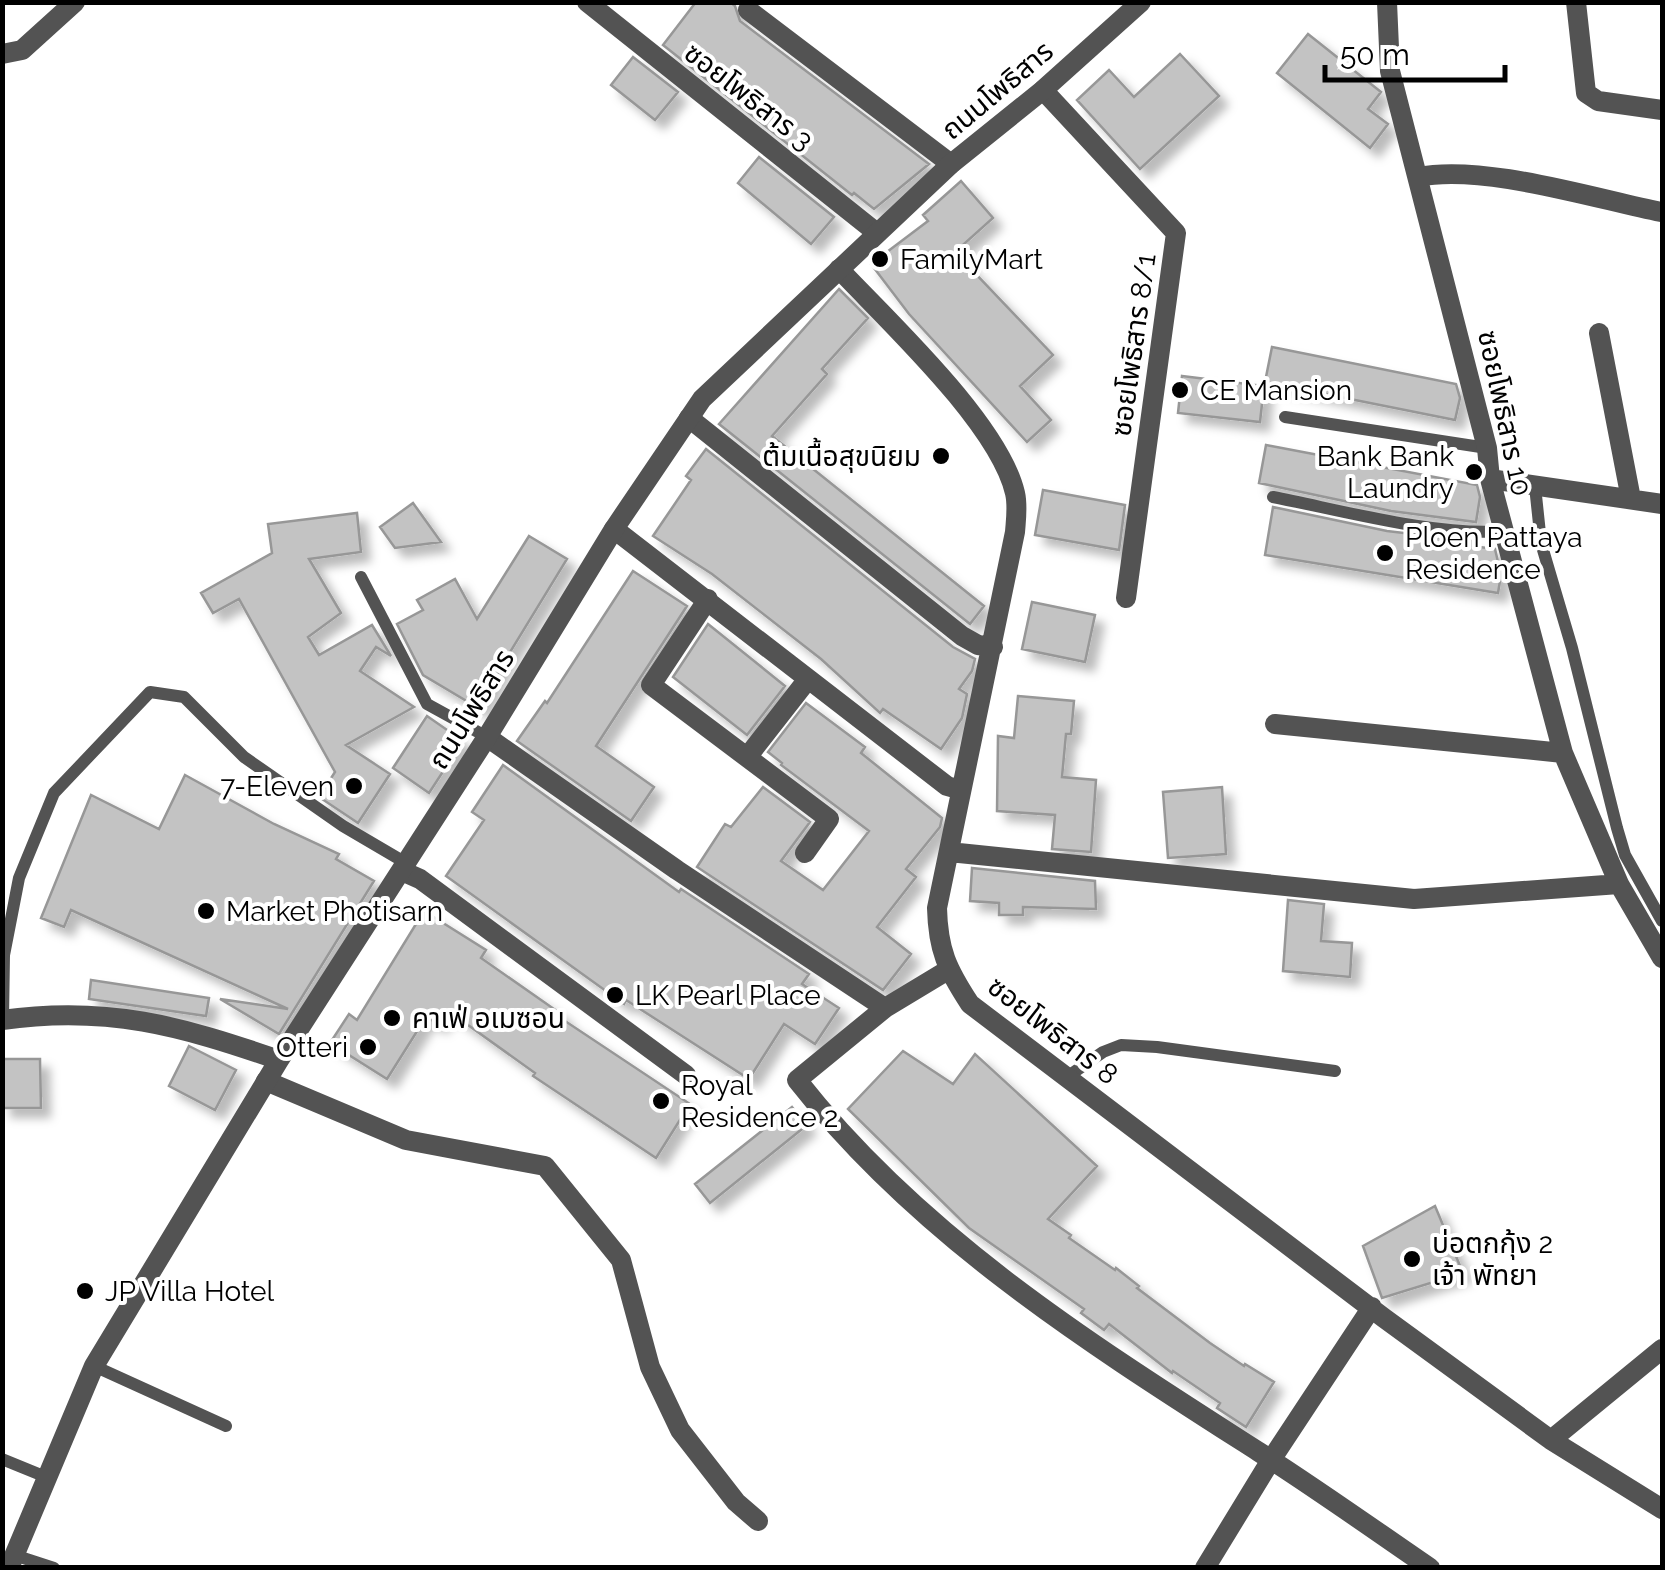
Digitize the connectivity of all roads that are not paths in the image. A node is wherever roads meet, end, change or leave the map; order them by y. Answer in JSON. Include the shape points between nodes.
{"nodes":[{"id":1,"x":76,"y":2,"type":"edge"},
{"id":2,"x":587,"y":2,"type":"edge"},
{"id":3,"x":1141,"y":2,"type":"edge"},
{"id":4,"x":1387,"y":2,"type":"edge"},
{"id":5,"x":1576,"y":2,"type":"edge"},
{"id":6,"x":748,"y":10,"type":"dead end"},
{"id":7,"x":2,"y":54,"type":"edge"},
{"id":8,"x":1043,"y":90,"type":"junction"},
{"id":9,"x":1662,"y":110,"type":"edge"},
{"id":10,"x":952,"y":164,"type":"junction"},
{"id":11,"x":1418,"y":176,"type":"junction"},
{"id":12,"x":1661,"y":212,"type":"edge"},
{"id":13,"x":876,"y":233,"type":"junction"},
{"id":14,"x":838,"y":269,"type":"junction"},
{"id":15,"x":1599,"y":333,"type":"dead end"},
{"id":16,"x":1285,"y":417,"type":"dead end"},
{"id":17,"x":689,"y":418,"type":"junction"},
{"id":18,"x":1488,"y":448,"type":"junction"},
{"id":19,"x":1490,"y":478,"type":"junction"},
{"id":20,"x":1535,"y":486,"type":"junction"},
{"id":21,"x":1273,"y":497,"type":"dead end"},
{"id":22,"x":1631,"y":500,"type":"junction"},
{"id":23,"x":1662,"y":504,"type":"edge"},
{"id":24,"x":614,"y":529,"type":"junction"},
{"id":25,"x":1504,"y":531,"type":"junction"},
{"id":26,"x":361,"y":576,"type":"dead end"},
{"id":27,"x":1126,"y":598,"type":"dead end"},
{"id":28,"x":708,"y":600,"type":"junction"},
{"id":29,"x":993,"y":647,"type":"junction"},
{"id":30,"x":808,"y":680,"type":"junction"},
{"id":31,"x":1275,"y":724,"type":"dead end"},
{"id":32,"x":487,"y":737,"type":"junction"},
{"id":33,"x":1563,"y":753,"type":"junction"},
{"id":34,"x":748,"y":756,"type":"junction"},
{"id":35,"x":960,"y":790,"type":"junction"},
{"id":36,"x":948,"y":852,"type":"junction"},
{"id":37,"x":805,"y":853,"type":"dead end"},
{"id":38,"x":404,"y":867,"type":"junction"},
{"id":39,"x":1619,"y":884,"type":"junction"},
{"id":40,"x":1662,"y":921,"type":"edge"},
{"id":41,"x":1662,"y":958,"type":"edge"},
{"id":42,"x":948,"y":970,"type":"junction"},
{"id":43,"x":885,"y":1008,"type":"junction"},
{"id":44,"x":3,"y":1019,"type":"edge"},
{"id":45,"x":279,"y":1060,"type":"junction"},
{"id":46,"x":1335,"y":1071,"type":"dead end"},
{"id":47,"x":686,"y":1074,"type":"dead end"},
{"id":48,"x":1066,"y":1077,"type":"junction"},
{"id":49,"x":266,"y":1080,"type":"junction"},
{"id":50,"x":1372,"y":1308,"type":"junction"},
{"id":51,"x":1662,"y":1349,"type":"edge"},
{"id":52,"x":94,"y":1366,"type":"junction"},
{"id":53,"x":226,"y":1426,"type":"dead end"},
{"id":54,"x":1551,"y":1440,"type":"junction"},
{"id":55,"x":2,"y":1458,"type":"edge"},
{"id":56,"x":1271,"y":1460,"type":"junction"},
{"id":57,"x":46,"y":1478,"type":"junction"},
{"id":58,"x":1662,"y":1510,"type":"edge"},
{"id":59,"x":758,"y":1521,"type":"dead end"},
{"id":60,"x":12,"y":1561,"type":"edge"},
{"id":61,"x":54,"y":1568,"type":"edge"},
{"id":62,"x":1205,"y":1568,"type":"edge"},
{"id":63,"x":1430,"y":1568,"type":"edge"}],
"edges":[{"from":1,"to":7,"type":"street","via":[[22,50]]},
{"from":2,"to":13,"type":"street","name":"ซอยโพธิสาร 3"},
{"from":3,"to":8,"type":"street","name":"ถนนโพธิสาร"},
{"from":4,"to":11,"type":"street","name":"ซอยโพธิสาร 10","via":[[1390,71]]},
{"from":5,"to":9,"type":"street","via":[[1586,94]]},
{"from":6,"to":10,"type":"street"},
{"from":8,"to":10,"type":"street","name":"ถนนโพธิสาร"},
{"from":8,"to":27,"type":"street","name":"ซอยโพธิสาร 8/1","via":[[1176,233]]},
{"from":10,"to":13,"type":"street","name":"ถนนโพธิสาร"},
{"from":11,"to":12,"type":"street","via":[[1483,175]]},
{"from":11,"to":18,"type":"street","name":"ซอยโพธิสาร 10"},
{"from":13,"to":14,"type":"street","name":"ถนนโพธิสาร"},
{"from":14,"to":17,"type":"street","name":"ถนนโพธิสาร"},
{"from":14,"to":29,"type":"street","name":"ซอยโพธิสาร 8","via":[[949,386],[998,454],[1014,491],[1015,532]]},
{"from":15,"to":22,"type":"street"},
{"from":16,"to":18,"type":"lane"},
{"from":17,"to":24,"type":"street","name":"ถนนโพธิสาร"},
{"from":17,"to":29,"type":"street","via":[[962,636]]},
{"from":18,"to":19,"type":"street","name":"ซอยโพธิสาร 10"},
{"from":19,"to":20,"type":"street"},
{"from":19,"to":25,"type":"street","name":"ซอยโพธิสาร 10"},
{"from":20,"to":22,"type":"street"},
{"from":20,"to":40,"type":"lane","via":[[1540,543],[1616,828]]},
{"from":21,"to":25,"type":"lane","via":[[1440,528]]},
{"from":22,"to":23,"type":"street"},
{"from":24,"to":28,"type":"street"},
{"from":24,"to":32,"type":"street","name":"ถนนโพธิสาร"},
{"from":25,"to":33,"type":"street","name":"ซอยโพธิสาร 10"},
{"from":26,"to":32,"type":"lane","via":[[427,704]]},
{"from":28,"to":30,"type":"street"},
{"from":28,"to":34,"type":"street","via":[[651,686]]},
{"from":29,"to":35,"type":"street","name":"ซอยโพธิสาร 8"},
{"from":30,"to":34,"type":"street"},
{"from":30,"to":35,"type":"street"},
{"from":31,"to":33,"type":"street"},
{"from":32,"to":38,"type":"street","name":"ถนนโพธิสาร"},
{"from":32,"to":43,"type":"street"},
{"from":33,"to":39,"type":"street","name":"ซอยโพธิสาร 10"},
{"from":34,"to":37,"type":"street","via":[[829,819]]},
{"from":35,"to":36,"type":"street","name":"ซอยโพธิสาร 8"},
{"from":36,"to":39,"type":"street","via":[[1414,899]]},
{"from":36,"to":42,"type":"street","name":"ซอยโพธิสาร 8","via":[[937,908]]},
{"from":38,"to":44,"type":"lane","via":[[244,757],[184,697],[150,692],[54,794],[18,878],[4,955]]},
{"from":38,"to":45,"type":"street","name":"ถนนโพธิสาร"},
{"from":38,"to":47,"type":"street"},
{"from":39,"to":41,"type":"street","name":"ซอยโพธิสาร 10"},
{"from":42,"to":43,"type":"street"},
{"from":42,"to":48,"type":"street","name":"ซอยโพธิสาร 8","via":[[970,1004]]},
{"from":43,"to":56,"type":"street","via":[[798,1080],[831,1122],[954,1241],[1090,1343]]},
{"from":44,"to":45,"type":"street","via":[[96,1014],[142,1020]]},
{"from":45,"to":49,"type":"street","name":"ถนนโพธิสาร"},
{"from":46,"to":48,"type":"lane","via":[[1121,1045]]},
{"from":48,"to":50,"type":"street","name":"ซอยโพธิสาร 8"},
{"from":49,"to":52,"type":"street","name":"ถนนโพธิสาร"},
{"from":49,"to":59,"type":"street","via":[[406,1140],[544,1166],[621,1260],[650,1366],[680,1430]]},
{"from":50,"to":54,"type":"street","name":"ซอยโพธิสาร 8"},
{"from":50,"to":56,"type":"street"},
{"from":51,"to":54,"type":"street"},
{"from":52,"to":53,"type":"lane"},
{"from":52,"to":57,"type":"street","name":"ถนนโพธิสาร"},
{"from":54,"to":58,"type":"street","name":"ซอยโพธิสาร 8"},
{"from":55,"to":57,"type":"lane"},
{"from":56,"to":62,"type":"street"},
{"from":56,"to":63,"type":"street"},
{"from":57,"to":60,"type":"street","name":"ถนนโพธิสาร"},
{"from":60,"to":61,"type":"lane"}]}
